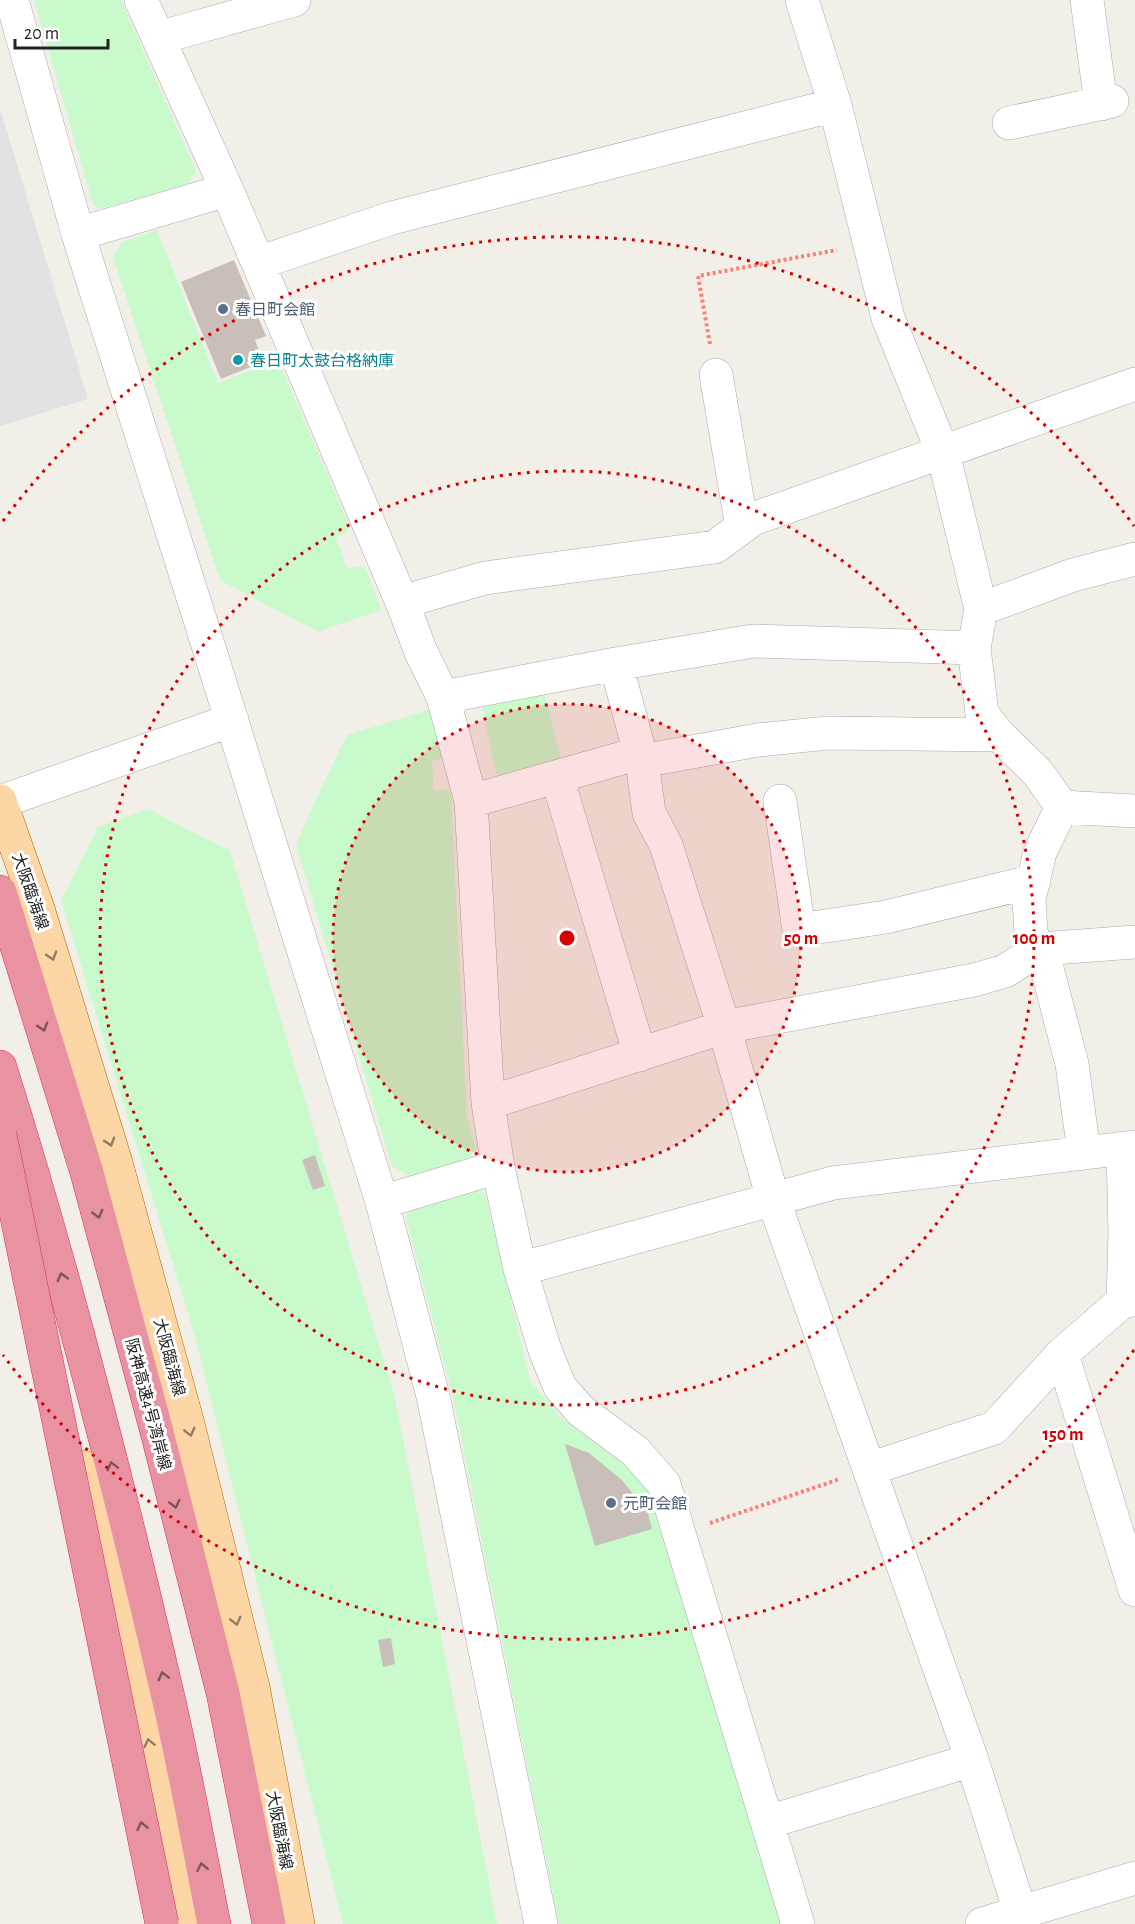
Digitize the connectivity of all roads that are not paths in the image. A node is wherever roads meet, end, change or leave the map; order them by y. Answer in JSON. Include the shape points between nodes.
{"nodes":[{"id":1,"x":12,"y":0,"type":"edge"},
{"id":2,"x":141,"y":0,"type":"edge"},
{"id":3,"x":294,"y":0,"type":"edge"},
{"id":4,"x":802,"y":0,"type":"edge"},
{"id":5,"x":1087,"y":0,"type":"edge"},
{"id":6,"x":158,"y":38,"type":"junction"},
{"id":7,"x":835,"y":105,"type":"junction"},
{"id":8,"x":1009,"y":123,"type":"dead end"},
{"id":9,"x":226,"y":190,"type":"junction"},
{"id":10,"x":78,"y":234,"type":"junction"},
{"id":11,"x":258,"y":262,"type":"junction"},
{"id":12,"x":716,"y":375,"type":"road end"},
{"id":13,"x":1135,"y":384,"type":"edge"},
{"id":14,"x":943,"y":453,"type":"junction"},
{"id":15,"x":742,"y":527,"type":"junction"},
{"id":16,"x":1135,"y":559,"type":"edge"},
{"id":17,"x":402,"y":602,"type":"junction"},
{"id":18,"x":981,"y":609,"type":"junction"},
{"id":19,"x":974,"y":648,"type":"junction"},
{"id":20,"x":616,"y":664,"type":"junction"},
{"id":21,"x":443,"y":697,"type":"junction"},
{"id":22,"x":232,"y":720,"type":"junction"},
{"id":23,"x":999,"y":735,"type":"junction"},
{"id":24,"x":641,"y":757,"type":"junction"},
{"id":25,"x":557,"y":777,"type":"junction"},
{"id":26,"x":471,"y":801,"type":"junction"},
{"id":27,"x":780,"y":801,"type":"dead end"},
{"id":28,"x":0,"y":802,"type":"edge"},
{"id":29,"x":1062,"y":807,"type":"junction"},
{"id":30,"x":1135,"y":811,"type":"edge"},
{"id":31,"x":1034,"y":881,"type":"junction"},
{"id":32,"x":0,"y":892,"type":"edge"},
{"id":33,"x":1135,"y":942,"type":"edge"},
{"id":34,"x":1040,"y":950,"type":"junction"},
{"id":35,"x":724,"y":1028,"type":"junction"},
{"id":36,"x":640,"y":1054,"type":"junction"},
{"id":37,"x":0,"y":1067,"type":"edge"},
{"id":38,"x":488,"y":1103,"type":"junction"},
{"id":39,"x":0,"y":1135,"type":"edge"},
{"id":40,"x":1129,"y":1148,"type":"edge"},
{"id":41,"x":1084,"y":1152,"type":"junction"},
{"id":42,"x":498,"y":1167,"type":"junction"},
{"id":43,"x":0,"y":1176,"type":"edge"},
{"id":44,"x":773,"y":1199,"type":"junction"},
{"id":45,"x":382,"y":1202,"type":"junction"},
{"id":46,"x":520,"y":1269,"type":"junction"},
{"id":47,"x":1129,"y":1301,"type":"edge"},
{"id":48,"x":1062,"y":1354,"type":"junction"},
{"id":49,"x":869,"y":1469,"type":"junction"},
{"id":50,"x":1135,"y":1590,"type":"edge"},
{"id":51,"x":223,"y":1693,"type":"junction"},
{"id":52,"x":972,"y":1760,"type":"junction"},
{"id":53,"x":768,"y":1822,"type":"junction"},
{"id":54,"x":1135,"y":1878,"type":"edge"},
{"id":55,"x":1022,"y":1918,"type":"edge"},
{"id":56,"x":162,"y":1924,"type":"edge"},
{"id":57,"x":187,"y":1924,"type":"edge"},
{"id":58,"x":214,"y":1924,"type":"edge"},
{"id":59,"x":269,"y":1924,"type":"edge"},
{"id":60,"x":292,"y":1924,"type":"edge"},
{"id":61,"x":298,"y":1924,"type":"edge"},
{"id":62,"x":541,"y":1924,"type":"edge"},
{"id":63,"x":798,"y":1924,"type":"edge"},
{"id":64,"x":981,"y":1924,"type":"edge"}],
"edges":[{"from":1,"to":10,"type":"street"},
{"from":2,"to":6,"type":"street"},
{"from":3,"to":6,"type":"street"},
{"from":4,"to":7,"type":"street"},
{"from":5,"to":8,"type":"street","via":[[1106,102]]},
{"from":6,"to":9,"type":"street"},
{"from":7,"to":11,"type":"street","via":[[392,218]]},
{"from":7,"to":14,"type":"street","via":[[888,318]]},
{"from":9,"to":10,"type":"street"},
{"from":9,"to":11,"type":"street"},
{"from":10,"to":22,"type":"street"},
{"from":11,"to":17,"type":"street"},
{"from":12,"to":15,"type":"street"},
{"from":13,"to":14,"type":"street"},
{"from":14,"to":15,"type":"street","via":[[753,519]]},
{"from":14,"to":18,"type":"street"},
{"from":15,"to":17,"type":"street","via":[[715,547],[485,578]]},
{"from":16,"to":18,"type":"street","via":[[1073,575]]},
{"from":17,"to":21,"type":"street"},
{"from":18,"to":19,"type":"street"},
{"from":19,"to":20,"type":"street","via":[[753,641]]},
{"from":19,"to":23,"type":"street","via":[[982,714]]},
{"from":20,"to":21,"type":"street"},
{"from":20,"to":24,"type":"street"},
{"from":21,"to":26,"type":"street"},
{"from":22,"to":28,"type":"street"},
{"from":22,"to":45,"type":"street"},
{"from":23,"to":24,"type":"street","via":[[828,733]]},
{"from":23,"to":29,"type":"street","via":[[1038,773]]},
{"from":24,"to":25,"type":"street"},
{"from":24,"to":35,"type":"street","via":[[649,813],[666,845]]},
{"from":25,"to":26,"type":"street"},
{"from":25,"to":36,"type":"street"},
{"from":26,"to":38,"type":"street"},
{"from":27,"to":31,"type":"street","via":[[799,930],[886,917]]},
{"from":28,"to":61,"type":"main road","name":"大阪臨海線","one_way":true,"via":[[38,909],[116,1164],[188,1424],[253,1688]]},
{"from":29,"to":30,"type":"street"},
{"from":29,"to":31,"type":"street","via":[[1040,852]]},
{"from":31,"to":34,"type":"street","via":[[1029,899],[1031,934]]},
{"from":32,"to":51,"type":"highway","name":"阪神高速4号湾岸線","one_way":true,"via":[[87,1173]]},
{"from":33,"to":34,"type":"street"},
{"from":34,"to":35,"type":"street","via":[[1005,971],[974,980]]},
{"from":34,"to":41,"type":"street","via":[[1072,1064]]},
{"from":35,"to":36,"type":"street"},
{"from":35,"to":44,"type":"street"},
{"from":36,"to":38,"type":"street"},
{"from":58,"to":37,"type":"highway","one_way":true,"via":[[166,1686],[106,1441],[39,1190]]},
{"from":38,"to":42,"type":"street"},
{"from":56,"to":39,"type":"highway","one_way":true,"bridge":true},
{"from":40,"to":41,"type":"street"},
{"from":40,"to":47,"type":"street","via":[[1125,1233]]},
{"from":41,"to":44,"type":"street","via":[[833,1183]]},
{"from":42,"to":45,"type":"street"},
{"from":42,"to":46,"type":"street"},
{"from":57,"to":43,"type":"main road","one_way":true,"via":[[137,1683],[87,1480]]},
{"from":44,"to":46,"type":"street"},
{"from":44,"to":49,"type":"street"},
{"from":45,"to":62,"type":"street","via":[[433,1396]]},
{"from":46,"to":53,"type":"street","via":[[560,1387],[581,1411],[635,1451],[664,1484]]},
{"from":47,"to":48,"type":"street"},
{"from":48,"to":49,"type":"street","via":[[993,1428]]},
{"from":48,"to":50,"type":"street"},
{"from":49,"to":52,"type":"street"},
{"from":51,"to":59,"type":"highway","name":"阪神高速4号湾岸線"},
{"from":51,"to":60,"type":"highway"},
{"from":52,"to":53,"type":"street"},
{"from":52,"to":55,"type":"street"},
{"from":53,"to":63,"type":"street"},
{"from":54,"to":55,"type":"street"},
{"from":55,"to":64,"type":"street"}]}
